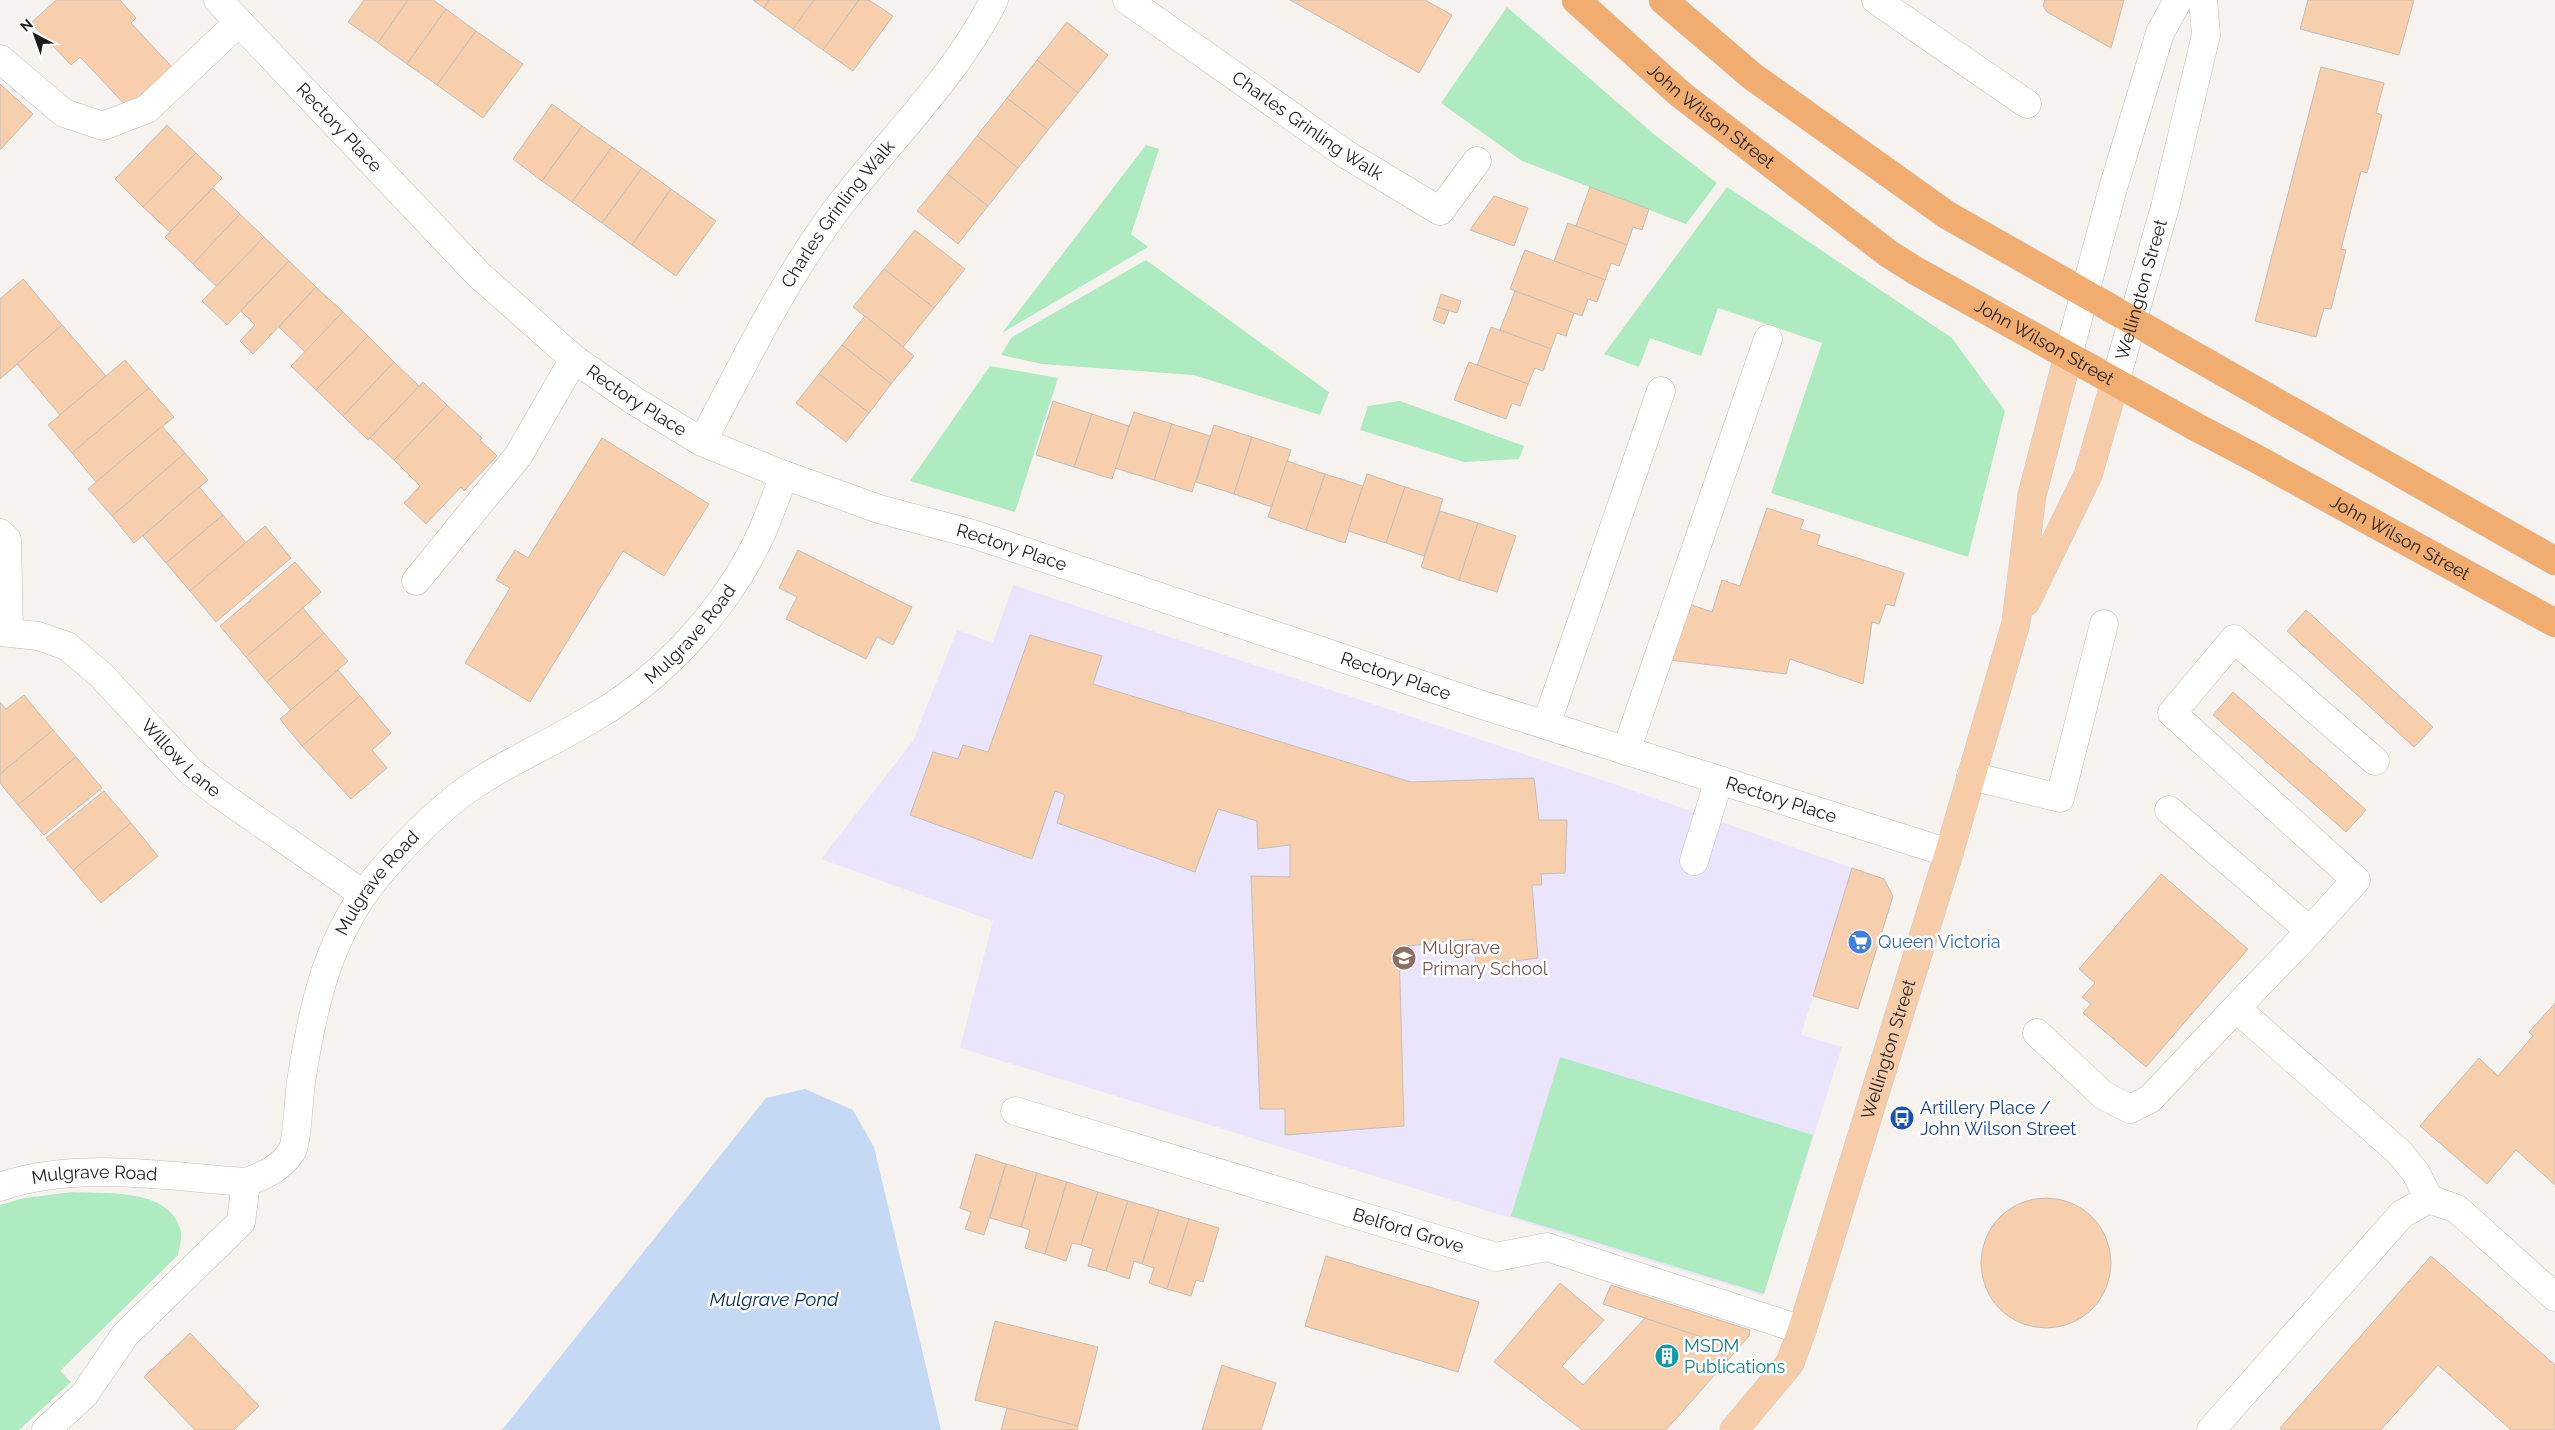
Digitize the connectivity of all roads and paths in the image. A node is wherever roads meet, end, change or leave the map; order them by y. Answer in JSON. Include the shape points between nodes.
{"nodes":[{"id":1,"x":218,"y":0,"type":"edge"},
{"id":2,"x":994,"y":0,"type":"edge"},
{"id":3,"x":1127,"y":0,"type":"edge"},
{"id":4,"x":1576,"y":0,"type":"edge"},
{"id":5,"x":1664,"y":0,"type":"edge"},
{"id":6,"x":1876,"y":0,"type":"edge"},
{"id":7,"x":2178,"y":0,"type":"edge"},
{"id":8,"x":2203,"y":0,"type":"edge"},
{"id":9,"x":239,"y":22,"type":"junction"},
{"id":10,"x":0,"y":59,"type":"edge"},
{"id":11,"x":2028,"y":104,"type":"dead end"},
{"id":12,"x":1477,"y":161,"type":"dead end"},
{"id":13,"x":2086,"y":292,"type":"junction"},
{"id":14,"x":2133,"y":319,"type":"junction"},
{"id":15,"x":1768,"y":338,"type":"dead end"},
{"id":16,"x":2068,"y":356,"type":"junction"},
{"id":17,"x":574,"y":359,"type":"junction"},
{"id":18,"x":2115,"y":382,"type":"junction"},
{"id":19,"x":1661,"y":391,"type":"dead end"},
{"id":20,"x":702,"y":442,"type":"junction"},
{"id":21,"x":784,"y":475,"type":"junction"},
{"id":22,"x":0,"y":533,"type":"edge"},
{"id":23,"x":2555,"y":560,"type":"edge"},
{"id":24,"x":416,"y":581,"type":"dead end"},
{"id":25,"x":2016,"y":623,"type":"junction"},
{"id":26,"x":2555,"y":623,"type":"edge"},
{"id":27,"x":2104,"y":624,"type":"dead end"},
{"id":28,"x":4,"y":631,"type":"edge"},
{"id":29,"x":1546,"y":725,"type":"junction"},
{"id":30,"x":1626,"y":751,"type":"junction"},
{"id":31,"x":2375,"y":761,"type":"dead end"},
{"id":32,"x":1971,"y":776,"type":"junction"},
{"id":33,"x":1719,"y":780,"type":"junction"},
{"id":34,"x":2169,"y":810,"type":"dead end"},
{"id":35,"x":1949,"y":853,"type":"junction"},
{"id":36,"x":1694,"y":862,"type":"dead end"},
{"id":37,"x":363,"y":894,"type":"junction"},
{"id":38,"x":2310,"y":930,"type":"junction"},
{"id":39,"x":2236,"y":1008,"type":"junction"},
{"id":40,"x":2038,"y":1033,"type":"dead end"},
{"id":41,"x":1015,"y":1111,"type":"dead end"},
{"id":42,"x":246,"y":1182,"type":"junction"},
{"id":43,"x":0,"y":1187,"type":"edge"},
{"id":44,"x":2429,"y":1199,"type":"junction"},
{"id":45,"x":2555,"y":1297,"type":"edge"},
{"id":46,"x":1802,"y":1330,"type":"junction"},
{"id":47,"x":46,"y":1430,"type":"edge"},
{"id":48,"x":1734,"y":1430,"type":"edge"},
{"id":49,"x":2211,"y":1430,"type":"edge"}],
"edges":[{"from":1,"to":9,"type":"street","name":"Rectory Place"},
{"from":2,"to":20,"type":"street","name":"Charles Grinling Walk","via":[[981,27],[921,108],[810,246],[786,284]]},
{"from":3,"to":12,"type":"street","name":"Charles Grinling Walk","via":[[1344,153],[1440,211]]},
{"from":4,"to":16,"type":"highway","name":"John Wilson Street","via":[[1680,94],[1889,254]]},
{"from":5,"to":13,"type":"highway","via":[[1752,76],[1940,210]]},
{"from":6,"to":11,"type":"street"},
{"from":7,"to":13,"type":"street","name":"Wellington Street","via":[[2160,33],[2113,188]]},
{"from":8,"to":14,"type":"street","name":"Wellington Street","via":[[2206,35],[2167,198]]},
{"from":9,"to":10,"type":"street","via":[[147,109],[103,126],[64,113]]},
{"from":9,"to":17,"type":"street","name":"Rectory Place","via":[[479,275]]},
{"from":13,"to":14,"type":"highway"},
{"from":13,"to":16,"type":"street","name":"Wellington Street"},
{"from":14,"to":18,"type":"street","name":"Wellington Street"},
{"from":14,"to":23,"type":"highway"},
{"from":15,"to":30,"type":"street"},
{"from":16,"to":18,"type":"highway","name":"John Wilson Street"},
{"from":16,"to":25,"type":"main road","name":"Wellington Street","via":[[2032,495]]},
{"from":17,"to":20,"type":"street","name":"Rectory Place"},
{"from":17,"to":24,"type":"street","via":[[518,456]]},
{"from":18,"to":25,"type":"main road","name":"Wellington Street","via":[[2088,475]]},
{"from":18,"to":26,"type":"highway","name":"John Wilson Street"},
{"from":19,"to":29,"type":"street"},
{"from":20,"to":21,"type":"street","name":"Rectory Place"},
{"from":21,"to":29,"type":"street","name":"Rectory Place","via":[[879,509],[982,538]]},
{"from":21,"to":37,"type":"street","name":"Mulgrave Road","via":[[762,533],[736,580],[700,628],[658,670],[599,715],[480,780],[395,855]]},
{"from":22,"to":28,"type":"street","via":[[7,540]]},
{"from":25,"to":32,"type":"main road","name":"Wellington Street"},
{"from":27,"to":32,"type":"street","via":[[2060,798]]},
{"from":28,"to":37,"type":"street","name":"Willow Lane","via":[[38,636],[67,646],[102,676],[190,771]]},
{"from":29,"to":30,"type":"street","name":"Rectory Place"},
{"from":30,"to":33,"type":"street","name":"Rectory Place"},
{"from":31,"to":38,"type":"street","via":[[2234,639],[2172,713],[2356,880]]},
{"from":32,"to":35,"type":"main road","name":"Wellington Street"},
{"from":33,"to":35,"type":"street","name":"Rectory Place"},
{"from":33,"to":36,"type":"street"},
{"from":34,"to":38,"type":"street"},
{"from":35,"to":46,"type":"main road","name":"Wellington Street"},
{"from":37,"to":42,"type":"street","name":"Mulgrave Road","via":[[339,934],[321,979],[301,1083],[293,1150],[270,1173]]},
{"from":38,"to":39,"type":"street"},
{"from":39,"to":40,"type":"street","via":[[2150,1099],[2130,1109],[2103,1096]]},
{"from":39,"to":44,"type":"street","via":[[2400,1153],[2416,1173]]},
{"from":41,"to":46,"type":"street","name":"Belford Grove","via":[[1496,1257],[1547,1247]]},
{"from":42,"to":43,"type":"street","name":"Mulgrave Road","via":[[79,1172]]},
{"from":42,"to":47,"type":"street","via":[[241,1222],[125,1335],[84,1395]]},
{"from":44,"to":45,"type":"street","via":[[2457,1209]]},
{"from":44,"to":49,"type":"street","via":[[2402,1214]]},
{"from":46,"to":48,"type":"main road","name":"Wellington Street","via":[[1790,1363]]}]}
